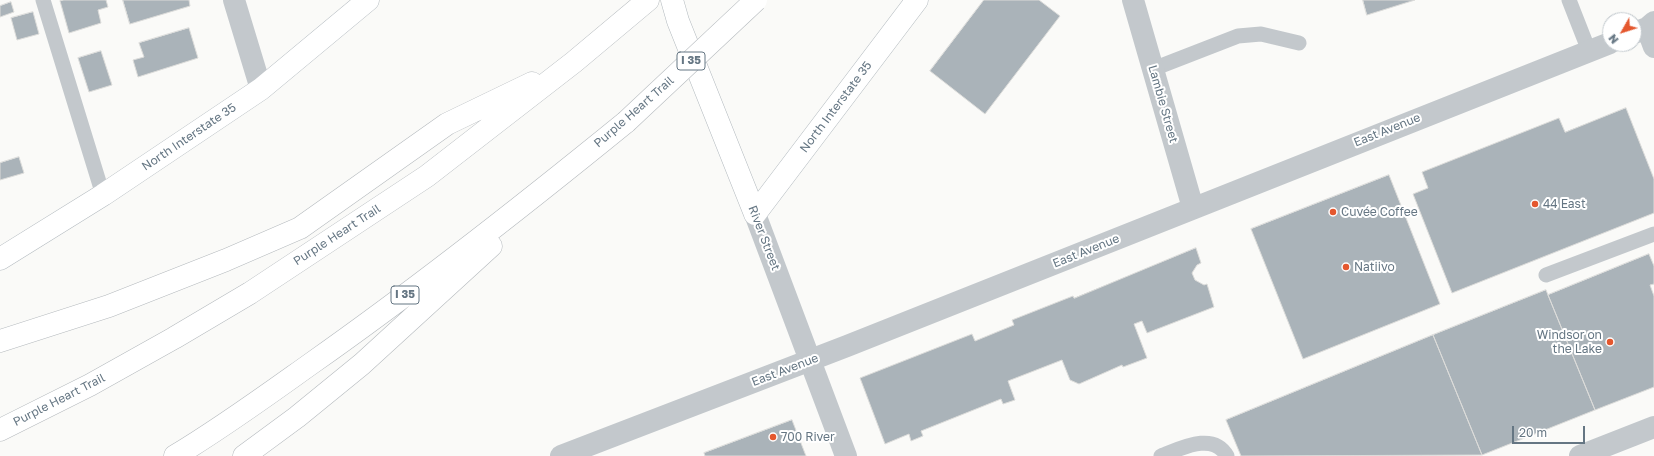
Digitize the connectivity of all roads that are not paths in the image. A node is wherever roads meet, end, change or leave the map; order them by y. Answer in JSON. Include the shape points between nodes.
{"nodes":[{"id":1,"x":42,"y":0,"type":"edge"},
{"id":2,"x":234,"y":0,"type":"edge"},
{"id":3,"x":368,"y":0,"type":"edge"},
{"id":4,"x":648,"y":0,"type":"edge"},
{"id":5,"x":672,"y":0,"type":"edge"},
{"id":6,"x":756,"y":0,"type":"edge"},
{"id":7,"x":917,"y":0,"type":"edge"},
{"id":8,"x":1133,"y":0,"type":"edge"},
{"id":9,"x":1569,"y":0,"type":"edge"},
{"id":10,"x":1299,"y":43,"type":"dead end"},
{"id":11,"x":1602,"y":46,"type":"edge"},
{"id":12,"x":1588,"y":51,"type":"junction"},
{"id":13,"x":574,"y":62,"type":"junction"},
{"id":14,"x":1153,"y":69,"type":"junction"},
{"id":15,"x":261,"y":89,"type":"junction"},
{"id":16,"x":626,"y":122,"type":"junction"},
{"id":17,"x":103,"y":195,"type":"junction"},
{"id":18,"x":1193,"y":208,"type":"junction"},
{"id":19,"x":755,"y":214,"type":"junction"},
{"id":20,"x":1654,"y":234,"type":"edge"},
{"id":21,"x":0,"y":258,"type":"edge"},
{"id":22,"x":1546,"y":275,"type":"dead end"},
{"id":23,"x":0,"y":341,"type":"edge"},
{"id":24,"x":810,"y":360,"type":"junction"},
{"id":25,"x":1654,"y":426,"type":"edge"},
{"id":26,"x":0,"y":430,"type":"edge"},
{"id":27,"x":175,"y":456,"type":"edge"},
{"id":28,"x":244,"y":456,"type":"edge"},
{"id":29,"x":561,"y":456,"type":"edge"},
{"id":30,"x":846,"y":456,"type":"edge"},
{"id":31,"x":1161,"y":456,"type":"edge"},
{"id":32,"x":1227,"y":456,"type":"edge"},
{"id":33,"x":1580,"y":456,"type":"edge"}],
"edges":[{"from":1,"to":17,"type":"lane"},
{"from":2,"to":15,"type":"street"},
{"from":3,"to":15,"type":"main road","name":"North Interstate 35"},
{"from":4,"to":13,"type":"main road","name":"Purple Heart Trail"},
{"from":5,"to":19,"type":"main road","name":"River Street"},
{"from":6,"to":16,"type":"main road","name":"Purple Heart Trail","number":"I 35","bridge":true},
{"from":7,"to":19,"type":"main road","name":"North Interstate 35"},
{"from":8,"to":14,"type":"street","name":"Lambie Street"},
{"from":9,"to":12,"type":"lane"},
{"from":10,"to":14,"type":"lane","via":[[1261,34],[1238,36]]},
{"from":11,"to":12,"type":"street","name":"East Avenue"},
{"from":12,"to":18,"type":"street","name":"East Avenue"},
{"from":13,"to":23,"type":"main road","via":[[447,124],[300,228],[110,306]]},
{"from":13,"to":26,"type":"main road","name":"Purple Heart Trail","via":[[427,176],[250,293],[122,367]]},
{"from":14,"to":18,"type":"street","name":"Lambie Street"},
{"from":15,"to":17,"type":"main road","name":"North Interstate 35"},
{"from":16,"to":27,"type":"main road","name":"Purple Heart Trail","number":"I 35","via":[[488,233],[374,319],[263,398]]},
{"from":16,"to":28,"type":"main road","via":[[362,364]]},
{"from":17,"to":21,"type":"main road","name":"North Interstate 35"},
{"from":18,"to":24,"type":"street","name":"East Avenue"},
{"from":19,"to":24,"type":"street","name":"River Street"},
{"from":20,"to":22,"type":"lane"},
{"from":24,"to":29,"type":"street","name":"East Avenue"},
{"from":24,"to":30,"type":"street","name":"River Street"},
{"from":25,"to":33,"type":"street"},
{"from":31,"to":32,"type":"lane","via":[[1203,442],[1214,445]]}]}
